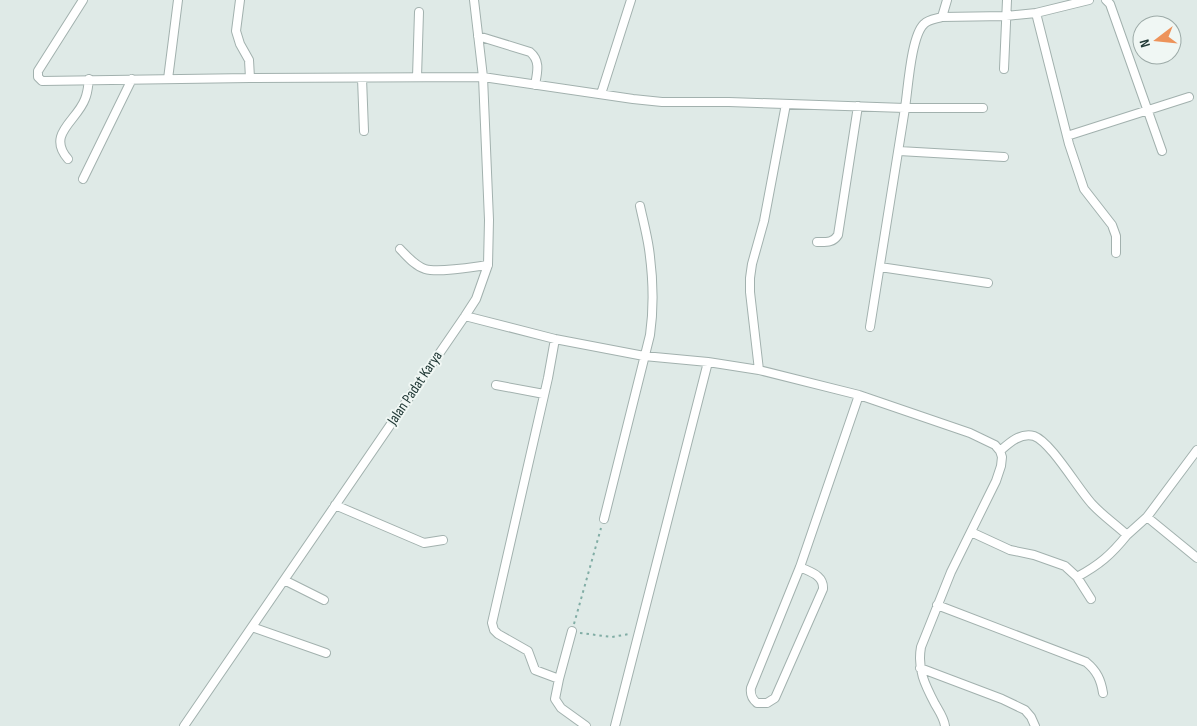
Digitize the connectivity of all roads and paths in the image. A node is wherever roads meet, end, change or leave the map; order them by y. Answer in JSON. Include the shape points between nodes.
{"nodes":[{"id":1,"x":83,"y":0,"type":"edge"},
{"id":2,"x":178,"y":0,"type":"edge"},
{"id":3,"x":240,"y":0,"type":"edge"},
{"id":4,"x":474,"y":0,"type":"edge"},
{"id":5,"x":631,"y":0,"type":"edge"},
{"id":6,"x":946,"y":0,"type":"edge"},
{"id":7,"x":1007,"y":0,"type":"edge"},
{"id":8,"x":1089,"y":0,"type":"edge"},
{"id":9,"x":1106,"y":0,"type":"edge"},
{"id":10,"x":419,"y":12,"type":"dead end"},
{"id":11,"x":1036,"y":13,"type":"junction"},
{"id":12,"x":1006,"y":16,"type":"junction"},
{"id":13,"x":942,"y":17,"type":"junction"},
{"id":14,"x":478,"y":36,"type":"junction"},
{"id":15,"x":1004,"y":69,"type":"dead end"},
{"id":16,"x":417,"y":77,"type":"junction"},
{"id":17,"x":483,"y":77,"type":"junction"},
{"id":18,"x":250,"y":78,"type":"junction"},
{"id":19,"x":362,"y":78,"type":"junction"},
{"id":20,"x":89,"y":79,"type":"junction"},
{"id":21,"x":132,"y":79,"type":"junction"},
{"id":22,"x":168,"y":79,"type":"junction"},
{"id":23,"x":535,"y":84,"type":"junction"},
{"id":24,"x":601,"y":94,"type":"junction"},
{"id":25,"x":1188,"y":97,"type":"dead end"},
{"id":26,"x":786,"y":104,"type":"junction"},
{"id":27,"x":858,"y":106,"type":"junction"},
{"id":28,"x":905,"y":108,"type":"junction"},
{"id":29,"x":983,"y":108,"type":"dead end"},
{"id":30,"x":1147,"y":109,"type":"junction"},
{"id":31,"x":364,"y":131,"type":"dead end"},
{"id":32,"x":1067,"y":136,"type":"junction"},
{"id":33,"x":899,"y":151,"type":"junction"},
{"id":34,"x":1162,"y":151,"type":"dead end"},
{"id":35,"x":1004,"y":157,"type":"dead end"},
{"id":36,"x":68,"y":159,"type":"dead end"},
{"id":37,"x":83,"y":179,"type":"dead end"},
{"id":38,"x":640,"y":206,"type":"dead end"},
{"id":39,"x":817,"y":242,"type":"dead end"},
{"id":40,"x":400,"y":249,"type":"dead end"},
{"id":41,"x":1116,"y":253,"type":"dead end"},
{"id":42,"x":488,"y":265,"type":"junction"},
{"id":43,"x":880,"y":267,"type":"junction"},
{"id":44,"x":988,"y":283,"type":"dead end"},
{"id":45,"x":465,"y":316,"type":"junction"},
{"id":46,"x":870,"y":327,"type":"dead end"},
{"id":47,"x":555,"y":339,"type":"junction"},
{"id":48,"x":644,"y":356,"type":"junction"},
{"id":49,"x":708,"y":362,"type":"junction"},
{"id":50,"x":759,"y":370,"type":"junction"},
{"id":51,"x":496,"y":385,"type":"dead end"},
{"id":52,"x":544,"y":394,"type":"junction"},
{"id":53,"x":859,"y":395,"type":"junction"},
{"id":54,"x":1197,"y":450,"type":"edge"},
{"id":55,"x":1000,"y":451,"type":"junction"},
{"id":56,"x":335,"y":505,"type":"junction"},
{"id":57,"x":1148,"y":517,"type":"junction"},
{"id":58,"x":604,"y":519,"type":"joint"},
{"id":59,"x":970,"y":532,"type":"junction"},
{"id":60,"x":1127,"y":534,"type":"junction"},
{"id":61,"x":443,"y":540,"type":"dead end"},
{"id":62,"x":1197,"y":558,"type":"edge"},
{"id":63,"x":800,"y":567,"type":"junction"},
{"id":64,"x":1077,"y":577,"type":"junction"},
{"id":65,"x":284,"y":580,"type":"junction"},
{"id":66,"x":1091,"y":598,"type":"dead end"},
{"id":67,"x":324,"y":600,"type":"dead end"},
{"id":68,"x":937,"y":605,"type":"junction"},
{"id":69,"x":252,"y":627,"type":"junction"},
{"id":70,"x":572,"y":631,"type":"junction"},
{"id":71,"x":639,"y":632,"type":"junction"},
{"id":72,"x":326,"y":653,"type":"dead end"},
{"id":73,"x":920,"y":668,"type":"junction"},
{"id":74,"x":559,"y":679,"type":"junction"},
{"id":75,"x":1103,"y":693,"type":"dead end"},
{"id":76,"x":184,"y":726,"type":"edge"},
{"id":77,"x":586,"y":726,"type":"edge"},
{"id":78,"x":615,"y":726,"type":"edge"},
{"id":79,"x":944,"y":726,"type":"edge"},
{"id":80,"x":1035,"y":726,"type":"edge"}],
"edges":[{"from":1,"to":20,"type":"street","via":[[38,74],[42,81]]},
{"from":2,"to":22,"type":"street"},
{"from":3,"to":18,"type":"street","via":[[236,31],[249,60]]},
{"from":4,"to":14,"type":"street","name":"Jalan Padat Karya"},
{"from":5,"to":24,"type":"street"},
{"from":6,"to":13,"type":"street"},
{"from":7,"to":12,"type":"street"},
{"from":8,"to":11,"type":"street"},
{"from":9,"to":30,"type":"street"},
{"from":10,"to":16,"type":"street"},
{"from":11,"to":12,"type":"street"},
{"from":11,"to":32,"type":"street"},
{"from":12,"to":13,"type":"street"},
{"from":12,"to":15,"type":"street"},
{"from":13,"to":28,"type":"street","via":[[924,24],[919,32]]},
{"from":14,"to":17,"type":"street","name":"Jalan Padat Karya"},
{"from":14,"to":23,"type":"street","via":[[534,55],[538,64]]},
{"from":16,"to":17,"type":"street"},
{"from":16,"to":19,"type":"street"},
{"from":17,"to":23,"type":"street"},
{"from":17,"to":42,"type":"street","name":"Jalan Padat Karya"},
{"from":18,"to":19,"type":"street"},
{"from":18,"to":22,"type":"street"},
{"from":19,"to":31,"type":"street"},
{"from":20,"to":21,"type":"street"},
{"from":20,"to":36,"type":"street","via":[[85,100],[60,137],[59,146]]},
{"from":21,"to":22,"type":"street"},
{"from":21,"to":37,"type":"street"},
{"from":23,"to":24,"type":"street"},
{"from":24,"to":26,"type":"street","via":[[662,102]]},
{"from":25,"to":30,"type":"street"},
{"from":26,"to":27,"type":"street"},
{"from":26,"to":50,"type":"street","via":[[750,278]]},
{"from":27,"to":28,"type":"street"},
{"from":27,"to":39,"type":"street","via":[[838,235],[830,242]]},
{"from":28,"to":29,"type":"street"},
{"from":28,"to":33,"type":"street"},
{"from":30,"to":32,"type":"street"},
{"from":30,"to":34,"type":"street"},
{"from":32,"to":41,"type":"street","via":[[1084,189],[1112,225]]},
{"from":33,"to":35,"type":"street"},
{"from":33,"to":43,"type":"street"},
{"from":38,"to":48,"type":"street","via":[[649,248],[653,300],[650,335]]},
{"from":40,"to":42,"type":"street","via":[[424,269]]},
{"from":42,"to":45,"type":"street","name":"Jalan Padat Karya","via":[[476,299]]},
{"from":43,"to":44,"type":"street"},
{"from":43,"to":46,"type":"street"},
{"from":45,"to":47,"type":"street"},
{"from":45,"to":56,"type":"street","name":"Jalan Padat Karya"},
{"from":47,"to":48,"type":"street"},
{"from":47,"to":52,"type":"street"},
{"from":48,"to":49,"type":"street"},
{"from":48,"to":58,"type":"street"},
{"from":49,"to":50,"type":"street"},
{"from":49,"to":71,"type":"street"},
{"from":50,"to":53,"type":"street"},
{"from":51,"to":52,"type":"street"},
{"from":52,"to":74,"type":"street","via":[[492,627],[498,634],[528,650],[535,670]]},
{"from":53,"to":55,"type":"street","via":[[970,433],[995,445]]},
{"from":53,"to":63,"type":"street"},
{"from":54,"to":57,"type":"street"},
{"from":55,"to":59,"type":"street","via":[[1001,466],[996,481]]},
{"from":55,"to":60,"type":"street","via":[[1020,437],[1037,438],[1092,505]]},
{"from":56,"to":61,"type":"street","via":[[424,543]]},
{"from":56,"to":65,"type":"street","name":"Jalan Padat Karya"},
{"from":57,"to":60,"type":"street"},
{"from":57,"to":62,"type":"street"},
{"from":58,"to":70,"type":"path"},
{"from":59,"to":64,"type":"street","via":[[1010,550],[1065,566]]},
{"from":59,"to":68,"type":"street"},
{"from":60,"to":64,"type":"street","via":[[1100,564]]},
{"from":63,"to":63,"type":"street","via":[[751,688],[750,693],[757,703],[767,703],[775,698],[823,589],[820,577]]},
{"from":64,"to":66,"type":"street"},
{"from":65,"to":67,"type":"street"},
{"from":65,"to":69,"type":"street","name":"Jalan Padat Karya"},
{"from":68,"to":73,"type":"street","via":[[921,647]]},
{"from":68,"to":75,"type":"street","via":[[1086,662],[1098,676]]},
{"from":69,"to":72,"type":"street"},
{"from":69,"to":76,"type":"street","name":"Jalan Padat Karya"},
{"from":70,"to":71,"type":"path","via":[[612,637]]},
{"from":70,"to":74,"type":"street"},
{"from":71,"to":78,"type":"street"},
{"from":73,"to":79,"type":"street"},
{"from":73,"to":80,"type":"street","via":[[1025,710]]},
{"from":74,"to":77,"type":"street","via":[[557,704]]}]}
